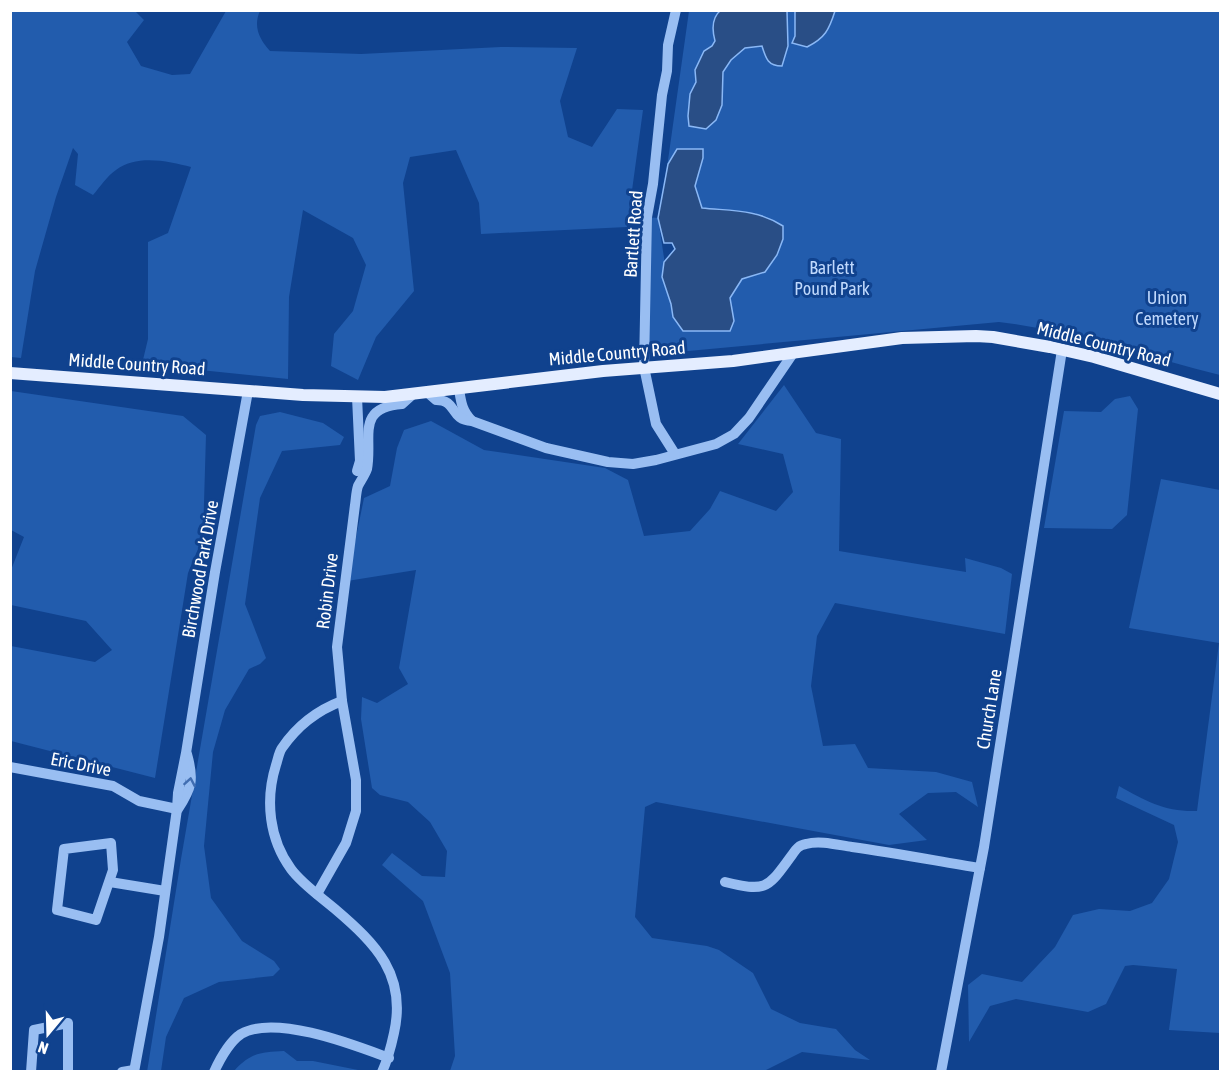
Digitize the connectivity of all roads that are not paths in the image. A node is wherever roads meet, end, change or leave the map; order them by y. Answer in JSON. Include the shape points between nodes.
{"nodes":[{"id":1,"x":676,"y":10,"type":"edge"},
{"id":2,"x":1062,"y":350,"type":"junction"},
{"id":3,"x":795,"y":352,"type":"junction"},
{"id":4,"x":644,"y":367,"type":"junction"},
{"id":5,"x":10,"y":373,"type":"edge"},
{"id":6,"x":459,"y":388,"type":"junction"},
{"id":7,"x":248,"y":391,"type":"junction"},
{"id":8,"x":428,"y":393,"type":"junction"},
{"id":9,"x":411,"y":394,"type":"junction"},
{"id":10,"x":1221,"y":394,"type":"edge"},
{"id":11,"x":357,"y":397,"type":"junction"},
{"id":12,"x":472,"y":421,"type":"junction"},
{"id":13,"x":675,"y":454,"type":"junction"},
{"id":14,"x":359,"y":486,"type":"junction"},
{"id":15,"x":342,"y":701,"type":"junction"},
{"id":16,"x":10,"y":767,"type":"edge"},
{"id":17,"x":177,"y":809,"type":"junction"},
{"id":18,"x":980,"y":868,"type":"junction"},
{"id":19,"x":110,"y":882,"type":"junction"},
{"id":20,"x":725,"y":882,"type":"dead end"},
{"id":21,"x":165,"y":891,"type":"junction"},
{"id":22,"x":317,"y":894,"type":"junction"},
{"id":23,"x":389,"y":1058,"type":"junction"},
{"id":24,"x":31,"y":1071,"type":"edge"},
{"id":25,"x":68,"y":1071,"type":"edge"},
{"id":26,"x":122,"y":1071,"type":"edge"},
{"id":27,"x":134,"y":1071,"type":"edge"},
{"id":28,"x":214,"y":1071,"type":"edge"},
{"id":29,"x":382,"y":1071,"type":"edge"},
{"id":30,"x":941,"y":1071,"type":"edge"}],
"edges":[{"from":1,"to":4,"type":"street","name":"Bartlett Road","via":[[668,45],[647,217]]},
{"from":2,"to":3,"type":"main road","name":"Middle Country Road","via":[[993,337],[953,336],[902,338]]},
{"from":2,"to":10,"type":"main road","name":"Middle Country Road"},
{"from":2,"to":18,"type":"street","name":"Church Lane"},
{"from":3,"to":4,"type":"main road","name":"Middle Country Road"},
{"from":3,"to":13,"type":"street","via":[[734,434],[716,444]]},
{"from":4,"to":6,"type":"main road","name":"Middle Country Road"},
{"from":4,"to":13,"type":"street","name":"Bartlett Road","via":[[656,424]]},
{"from":5,"to":7,"type":"main road","name":"Middle Country Road"},
{"from":6,"to":8,"type":"main road","name":"Middle Country Road"},
{"from":6,"to":12,"type":"street","via":[[461,405]]},
{"from":7,"to":11,"type":"main road","name":"Middle Country Road"},
{"from":7,"to":17,"type":"street","name":"Birchwood Park Drive","via":[[186,753],[177,771]]},
{"from":8,"to":9,"type":"main road","name":"Middle Country Road"},
{"from":8,"to":12,"type":"street","via":[[436,400],[450,403],[460,419]]},
{"from":9,"to":11,"type":"main road","name":"Middle Country Road"},
{"from":9,"to":14,"type":"street","name":"Robin Drive","via":[[402,404],[386,406],[372,418],[366,472]]},
{"from":11,"to":14,"type":"street","name":"Robin Drive","via":[[355,455]]},
{"from":12,"to":13,"type":"street","via":[[546,448],[608,462],[633,464]]},
{"from":14,"to":15,"type":"street","name":"Robin Drive","via":[[337,647]]},
{"from":15,"to":22,"type":"street","name":"Robin Drive","via":[[356,780],[356,811],[346,843]]},
{"from":15,"to":22,"type":"street","via":[[302,724],[280,749],[271,780],[269,808],[276,840],[291,870]]},
{"from":16,"to":17,"type":"street","name":"Eric Drive","via":[[113,786],[139,801]]},
{"from":17,"to":21,"type":"street","name":"Birchwood Park Drive"},
{"from":18,"to":20,"type":"street","via":[[806,843],[798,847],[767,886],[743,887]]},
{"from":18,"to":30,"type":"street","name":"Church Lane"},
{"from":19,"to":19,"type":"street","via":[[111,843],[64,849],[57,910],[96,920]]},
{"from":19,"to":21,"type":"street"},
{"from":21,"to":27,"type":"street","name":"Birchwood Park Drive"},
{"from":22,"to":23,"type":"street","via":[[357,928],[379,953],[395,981],[399,1013]]},
{"from":23,"to":28,"type":"street","via":[[346,1042],[291,1029],[260,1028],[240,1035]]},
{"from":23,"to":29,"type":"street"},
{"from":24,"to":25,"type":"street","via":[[34,1030],[68,1023]]},
{"from":26,"to":27,"type":"street"}]}
